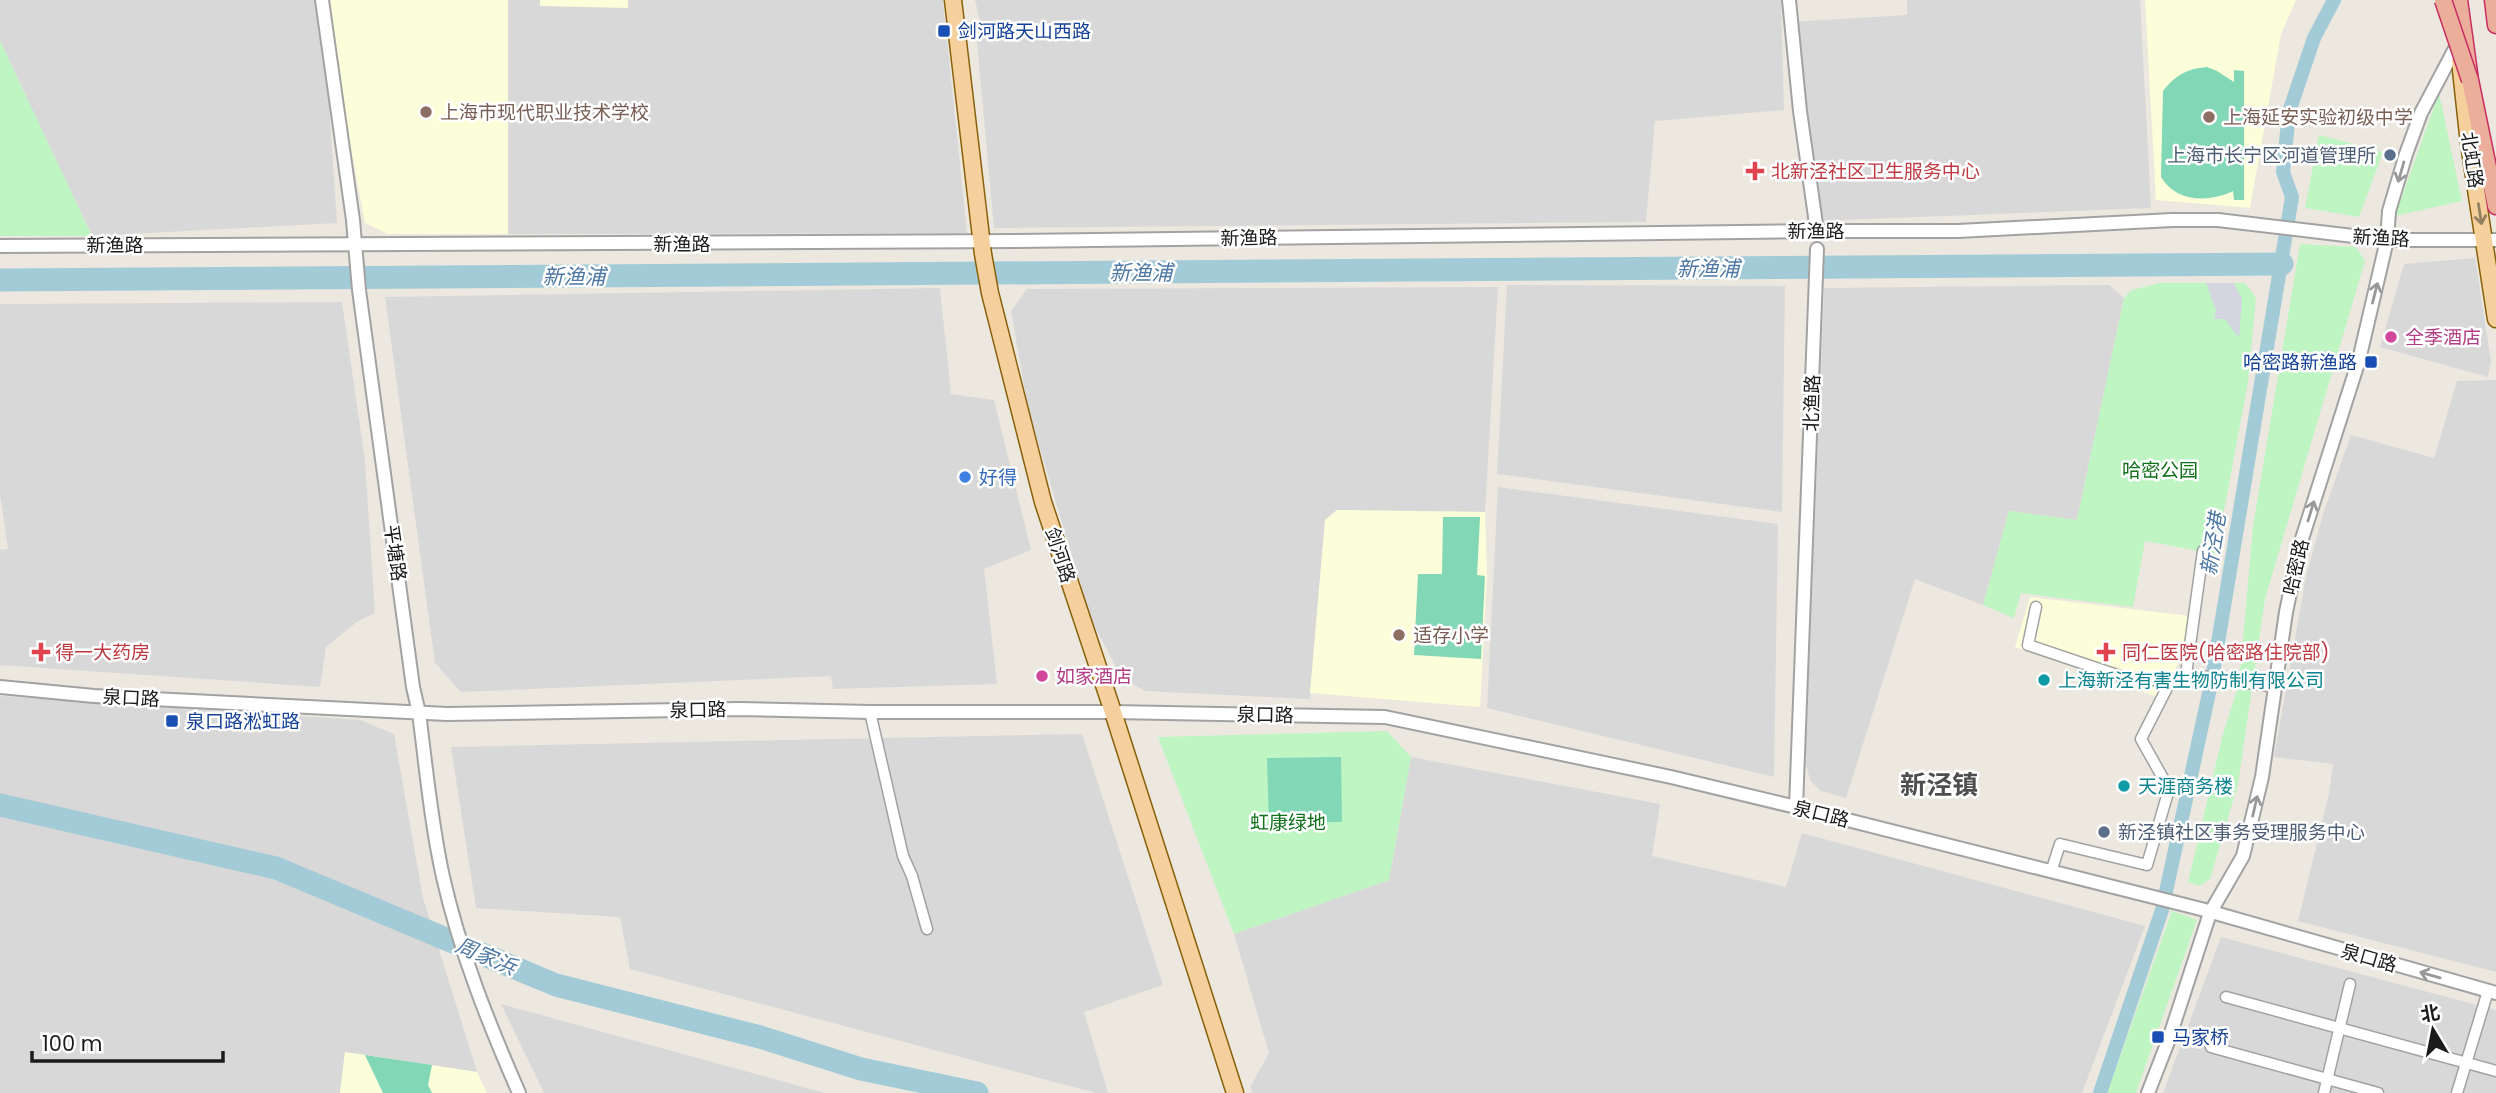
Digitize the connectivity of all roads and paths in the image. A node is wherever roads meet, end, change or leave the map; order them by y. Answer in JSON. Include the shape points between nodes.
{"nodes":[{"id":1,"x":322,"y":0,"type":"edge"},
{"id":2,"x":953,"y":0,"type":"edge"},
{"id":3,"x":1789,"y":0,"type":"edge"},
{"id":4,"x":2443,"y":0,"type":"edge"},
{"id":5,"x":2452,"y":0,"type":"edge"},
{"id":6,"x":2459,"y":0,"type":"edge"},
{"id":7,"x":2493,"y":0,"type":"edge"},
{"id":8,"x":2496,"y":25,"type":"edge"},
{"id":9,"x":2458,"y":43,"type":"junction"},
{"id":10,"x":2470,"y":80,"type":"junction"},
{"id":11,"x":2496,"y":206,"type":"edge"},
{"id":12,"x":1817,"y":231,"type":"junction"},
{"id":13,"x":2387,"y":240,"type":"junction"},
{"id":14,"x":2490,"y":240,"type":"edge"},
{"id":15,"x":982,"y":242,"type":"junction"},
{"id":16,"x":354,"y":243,"type":"junction"},
{"id":17,"x":0,"y":246,"type":"edge"},
{"id":18,"x":1817,"y":249,"type":"joint"},
{"id":19,"x":2496,"y":319,"type":"edge"},
{"id":20,"x":2203,"y":551,"type":"dead end"},
{"id":21,"x":2036,"y":607,"type":"dead end"},
{"id":22,"x":2186,"y":674,"type":"junction"},
{"id":23,"x":2170,"y":682,"type":"junction"},
{"id":24,"x":0,"y":687,"type":"edge"},
{"id":25,"x":2275,"y":687,"type":"junction"},
{"id":26,"x":870,"y":712,"type":"junction"},
{"id":27,"x":1113,"y":712,"type":"junction"},
{"id":28,"x":419,"y":713,"type":"junction"},
{"id":29,"x":1796,"y":807,"type":"junction"},
{"id":30,"x":2051,"y":872,"type":"junction"},
{"id":31,"x":2206,"y":911,"type":"junction"},
{"id":32,"x":927,"y":929,"type":"dead end"},
{"id":33,"x":2350,"y":984,"type":"dead end"},
{"id":34,"x":2492,"y":992,"type":"edge"},
{"id":35,"x":2226,"y":997,"type":"dead end"},
{"id":36,"x":2339,"y":1028,"type":"junction"},
{"id":37,"x":2211,"y":1047,"type":"dead end"},
{"id":38,"x":2466,"y":1063,"type":"junction"},
{"id":39,"x":2496,"y":1071,"type":"edge"},
{"id":40,"x":2328,"y":1079,"type":"junction"},
{"id":41,"x":519,"y":1093,"type":"edge"},
{"id":42,"x":1235,"y":1093,"type":"edge"},
{"id":43,"x":2148,"y":1093,"type":"edge"},
{"id":44,"x":2324,"y":1093,"type":"edge"},
{"id":45,"x":2378,"y":1093,"type":"edge"},
{"id":46,"x":2457,"y":1093,"type":"edge"}],
"edges":[{"from":1,"to":16,"type":"street","name":"平塘路"},
{"from":2,"to":15,"type":"main road","name":"剑河路"},
{"from":3,"to":12,"type":"street","name":"北渔路"},
{"from":4,"to":10,"type":"highway","bridge":true},
{"from":5,"to":9,"type":"main road","name":"北虹路"},
{"from":6,"to":10,"type":"highway","bridge":true},
{"from":7,"to":8,"type":"highway"},
{"from":9,"to":13,"type":"street","name":"哈密路","one_way":true,"via":[[2413,133],[2389,211]]},
{"from":9,"to":14,"type":"main road","name":"北虹路","one_way":true,"via":[[2469,144]]},
{"from":10,"to":11,"type":"highway"},
{"from":12,"to":13,"type":"street","name":"新渔路","via":[[1958,231],[2218,220]]},
{"from":12,"to":15,"type":"street","name":"新渔路"},
{"from":12,"to":18,"type":"street","name":"北渔路"},
{"from":13,"to":14,"type":"street","name":"新渔路"},
{"from":25,"to":13,"type":"street","name":"哈密路","one_way":true,"via":[[2300,545],[2359,360]]},
{"from":14,"to":19,"type":"main road","name":"北虹路"},
{"from":15,"to":16,"type":"street","name":"新渔路"},
{"from":15,"to":27,"type":"main road","name":"剑河路","via":[[990,293],[1042,502]]},
{"from":16,"to":17,"type":"street","name":"新渔路"},
{"from":16,"to":28,"type":"street","name":"平塘路"},
{"from":18,"to":29,"type":"street","name":"北渔路"},
{"from":20,"to":22,"type":"street"},
{"from":21,"to":23,"type":"street","via":[[2028,645],[2120,676]]},
{"from":22,"to":23,"type":"street"},
{"from":22,"to":25,"type":"street"},
{"from":23,"to":30,"type":"street","via":[[2141,739],[2169,789],[2147,865],[2060,844]]},
{"from":24,"to":28,"type":"street","name":"泉口路"},
{"from":31,"to":25,"type":"street","name":"哈密路","one_way":true,"via":[[2243,856],[2262,778]]},
{"from":26,"to":27,"type":"street","name":"泉口路"},
{"from":26,"to":28,"type":"street","name":"泉口路"},
{"from":26,"to":32,"type":"street","via":[[903,856]]},
{"from":27,"to":29,"type":"street","name":"泉口路","via":[[1385,717]]},
{"from":27,"to":42,"type":"main road","name":"剑河路"},
{"from":28,"to":41,"type":"street","name":"平塘路","via":[[443,875],[463,954]]},
{"from":29,"to":30,"type":"street","name":"泉口路"},
{"from":30,"to":31,"type":"street","name":"泉口路"},
{"from":34,"to":31,"type":"street","name":"泉口路","one_way":true},
{"from":31,"to":43,"type":"street","name":"哈密路","via":[[2169,1039]]},
{"from":33,"to":36,"type":"street"},
{"from":34,"to":38,"type":"street"},
{"from":35,"to":36,"type":"street"},
{"from":36,"to":38,"type":"street"},
{"from":36,"to":40,"type":"street"},
{"from":37,"to":40,"type":"street"},
{"from":38,"to":39,"type":"street"},
{"from":38,"to":46,"type":"street"},
{"from":40,"to":44,"type":"street"},
{"from":40,"to":45,"type":"street"}]}
